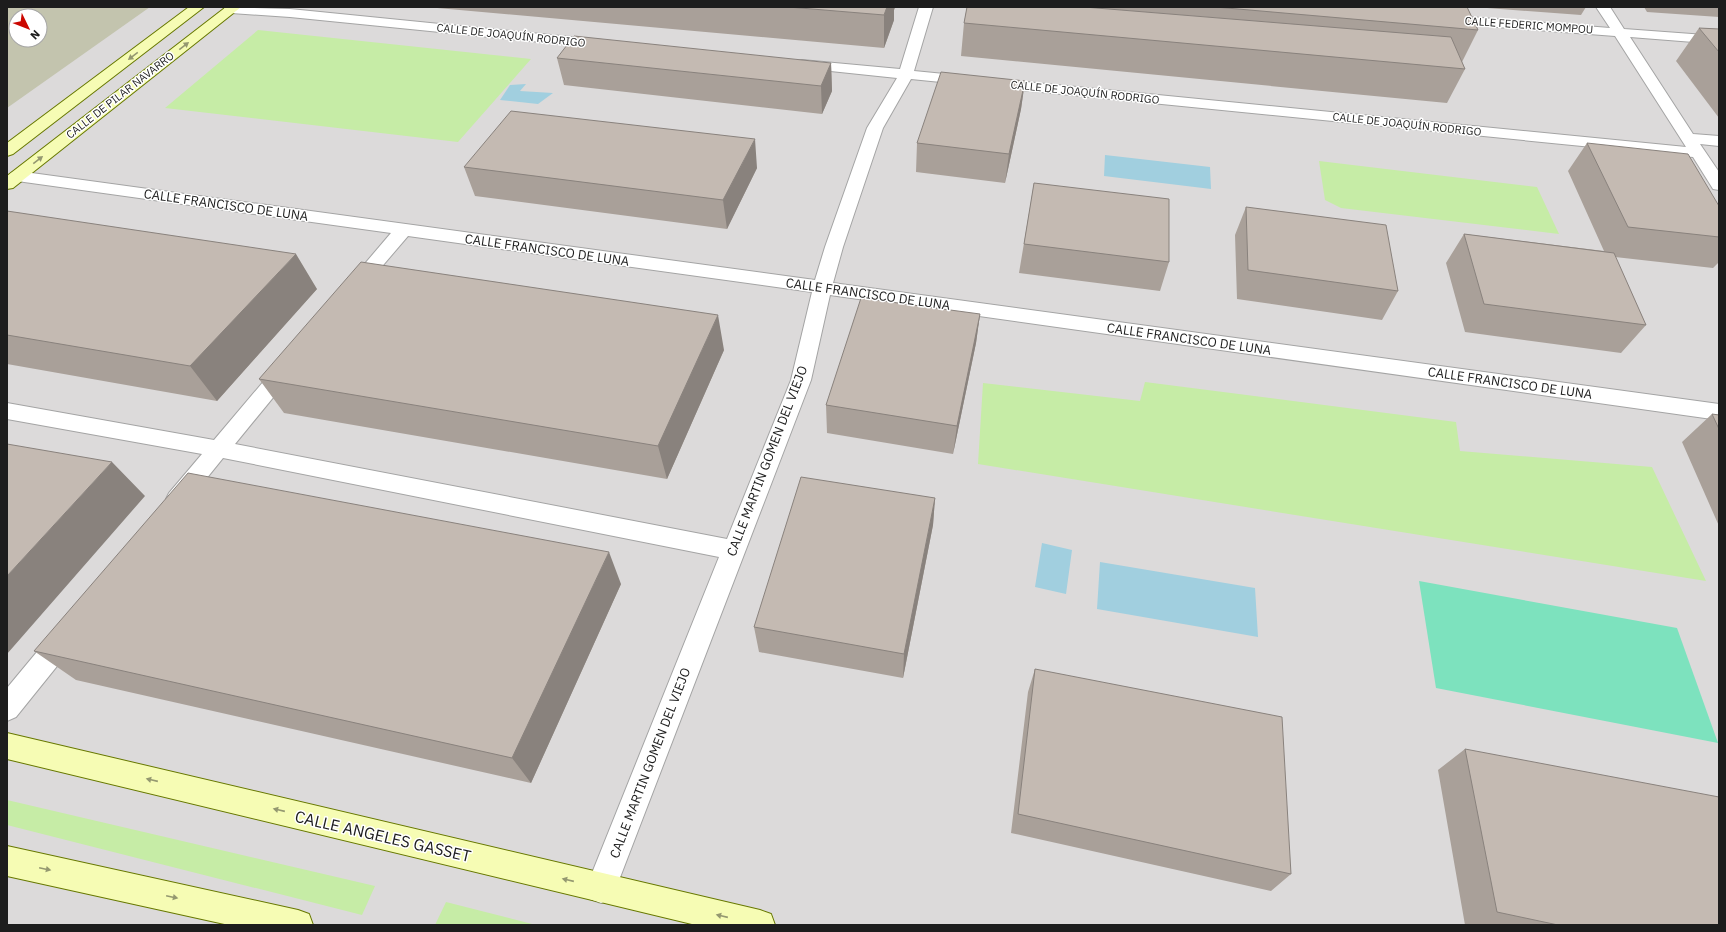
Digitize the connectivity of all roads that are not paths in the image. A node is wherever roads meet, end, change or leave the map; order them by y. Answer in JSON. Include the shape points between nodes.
{"nodes":[{"id":1,"x":197,"y":7,"type":"edge"},
{"id":2,"x":926,"y":7,"type":"edge"},
{"id":3,"x":1603,"y":7,"type":"edge"},
{"id":4,"x":233,"y":8,"type":"edge"},
{"id":5,"x":1432,"y":18,"type":"edge"},
{"id":6,"x":1620,"y":32,"type":"junction"},
{"id":7,"x":1719,"y":40,"type":"edge"},
{"id":8,"x":614,"y":45,"type":"edge"},
{"id":9,"x":788,"y":63,"type":"edge"},
{"id":10,"x":906,"y":75,"type":"junction"},
{"id":11,"x":1688,"y":138,"type":"junction"},
{"id":12,"x":1719,"y":141,"type":"edge"},
{"id":13,"x":7,"y":151,"type":"edge"},
{"id":14,"x":1699,"y":153,"type":"junction"},
{"id":15,"x":12,"y":180,"type":"edge"},
{"id":16,"x":1719,"y":185,"type":"edge"},
{"id":17,"x":403,"y":230,"type":"junction"},
{"id":18,"x":822,"y":288,"type":"junction"},
{"id":19,"x":341,"y":303,"type":"edge"},
{"id":20,"x":300,"y":352,"type":"edge"},
{"id":21,"x":7,"y":411,"type":"edge"},
{"id":22,"x":1719,"y":412,"type":"edge"},
{"id":23,"x":218,"y":449,"type":"junction"},
{"id":24,"x":163,"y":517,"type":"edge"},
{"id":25,"x":734,"y":550,"type":"junction"},
{"id":26,"x":77,"y":622,"type":"edge"},
{"id":27,"x":7,"y":708,"type":"edge"},
{"id":28,"x":7,"y":746,"type":"edge"},
{"id":29,"x":7,"y":861,"type":"edge"},
{"id":30,"x":601,"y":888,"type":"junction"},
{"id":31,"x":298,"y":925,"type":"edge"},
{"id":32,"x":760,"y":925,"type":"edge"}],
"edges":[{"from":1,"to":13,"type":"street","name":"CALLE DE PILAR NAVARRO","one_way":true},
{"from":2,"to":10,"type":"street","name":"CALLE MARTIN GOMEN DEL VIEJO"},
{"from":3,"to":6,"type":"street"},
{"from":4,"to":8,"type":"street","name":"CALLE DE JOAQUÍN RODRIGO"},
{"from":15,"to":4,"type":"street","name":"CALLE DE PILAR NAVARRO","one_way":true},
{"from":5,"to":6,"type":"street","name":"CALLE FEDERIC MOMPOU"},
{"from":6,"to":7,"type":"street","name":"CALLE FEDERIC MOMPOU"},
{"from":6,"to":11,"type":"street"},
{"from":9,"to":10,"type":"street","name":"CALLE DE JOAQUÍN RODRIGO"},
{"from":10,"to":14,"type":"street","name":"CALLE DE JOAQUÍN RODRIGO"},
{"from":10,"to":18,"type":"street","name":"CALLE MARTIN GOMEN DEL VIEJO","via":[[875,128]]},
{"from":11,"to":12,"type":"street"},
{"from":11,"to":14,"type":"street"},
{"from":14,"to":16,"type":"street"},
{"from":15,"to":17,"type":"street","name":"CALLE FRANCISCO DE LUNA"},
{"from":17,"to":18,"type":"street","name":"CALLE FRANCISCO DE LUNA"},
{"from":17,"to":19,"type":"street"},
{"from":18,"to":22,"type":"street","name":"CALLE FRANCISCO DE LUNA"},
{"from":18,"to":25,"type":"street","name":"CALLE MARTIN GOMEN DEL VIEJO","via":[[801,380]]},
{"from":20,"to":23,"type":"street"},
{"from":21,"to":23,"type":"street"},
{"from":23,"to":24,"type":"street"},
{"from":23,"to":25,"type":"street"},
{"from":25,"to":30,"type":"street","name":"CALLE MARTIN GOMEN DEL VIEJO"},
{"from":26,"to":27,"type":"street"},
{"from":30,"to":28,"type":"street","name":"CALLE ANGELES GASSET","one_way":true},
{"from":29,"to":31,"type":"street","one_way":true},
{"from":32,"to":30,"type":"street","name":"CALLE ANGELES GASSET","one_way":true}]}
